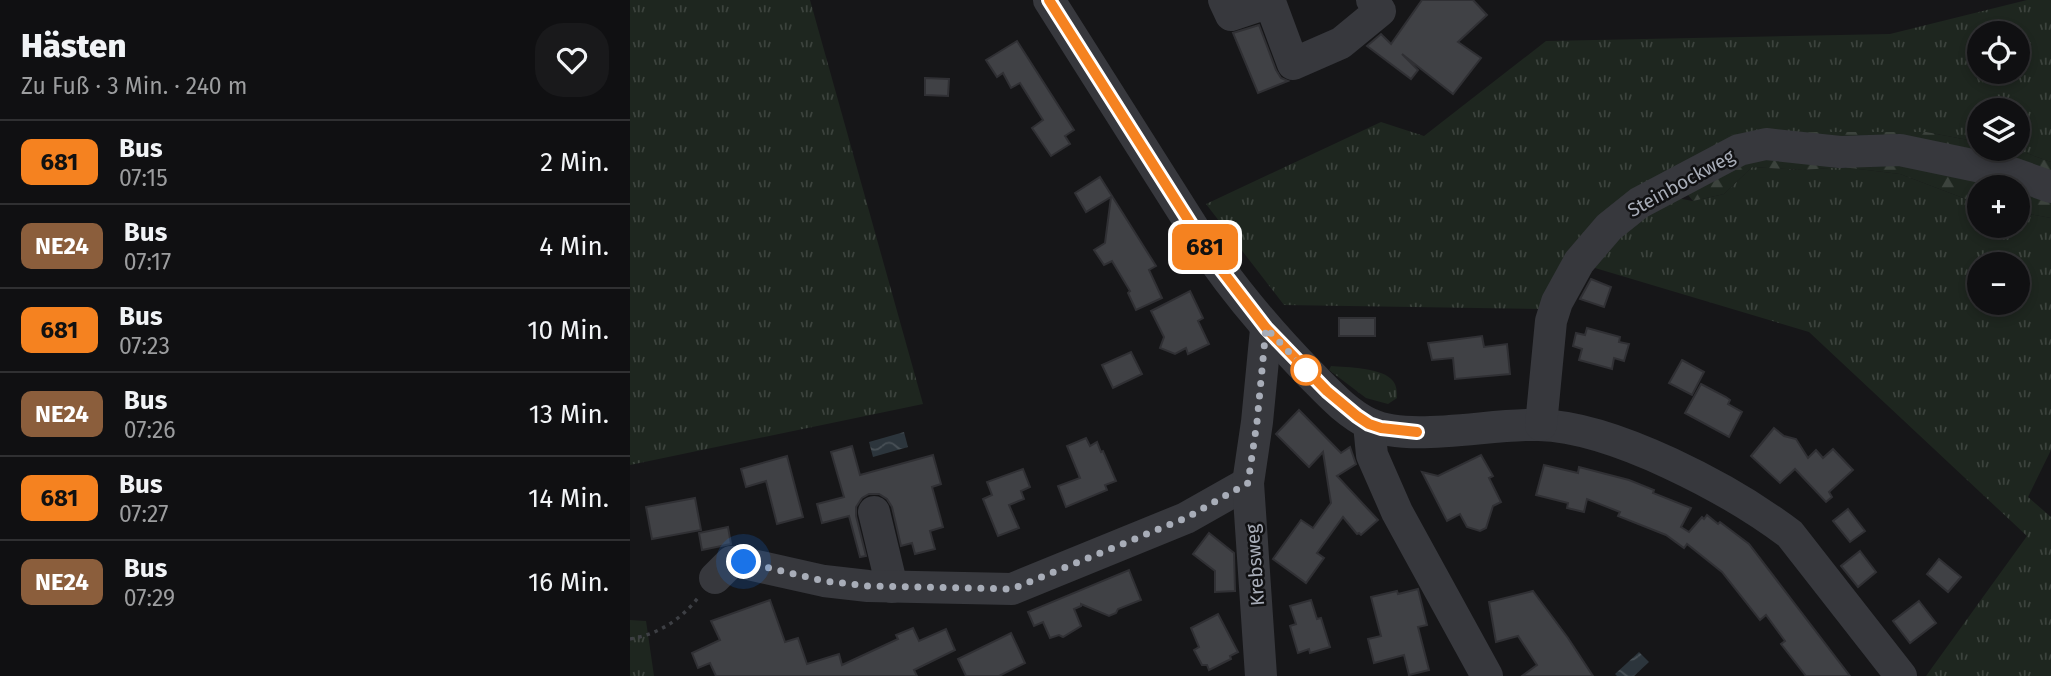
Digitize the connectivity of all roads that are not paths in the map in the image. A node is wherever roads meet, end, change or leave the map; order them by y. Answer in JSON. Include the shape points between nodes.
{"nodes":[{"id":1,"x":1049,"y":0,"type":"edge"},
{"id":2,"x":1224,"y":0,"type":"edge"},
{"id":3,"x":1372,"y":0,"type":"edge"},
{"id":4,"x":2051,"y":187,"type":"edge"},
{"id":5,"x":1266,"y":328,"type":"junction"},
{"id":6,"x":1369,"y":424,"type":"junction"},
{"id":7,"x":1541,"y":425,"type":"junction"},
{"id":8,"x":1248,"y":483,"type":"junction"},
{"id":9,"x":874,"y":512,"type":"dead end"},
{"id":10,"x":715,"y":578,"type":"road end"},
{"id":11,"x":892,"y":587,"type":"junction"},
{"id":12,"x":1261,"y":676,"type":"edge"},
{"id":13,"x":1487,"y":676,"type":"edge"},
{"id":14,"x":1901,"y":676,"type":"edge"}],
"edges":[{"from":1,"to":5,"type":"street","via":[[1213,259]]},
{"from":2,"to":3,"type":"street","via":[[1231,15],[1270,2],[1293,64],[1341,43],[1380,11]]},
{"from":4,"to":7,"type":"street","name":"Steinbockweg","via":[[2015,174],[1900,150],[1840,152],[1766,144],[1739,150],[1639,202],[1609,227],[1579,262],[1551,321]]},
{"from":5,"to":6,"type":"street","via":[[1327,391]]},
{"from":5,"to":8,"type":"street","name":"Krebsweg"},
{"from":6,"to":7,"type":"street","via":[[1398,432]]},
{"from":6,"to":13,"type":"street","via":[[1372,455],[1396,512]]},
{"from":7,"to":14,"type":"street","via":[[1575,430],[1642,452],[1773,521],[1800,545]]},
{"from":8,"to":11,"type":"street","via":[[1186,518],[1012,589]]},
{"from":8,"to":12,"type":"street","name":"Krebsweg"},
{"from":9,"to":11,"type":"street"},
{"from":10,"to":11,"type":"street","via":[[731,562],[740,562],[824,581]]}]}
